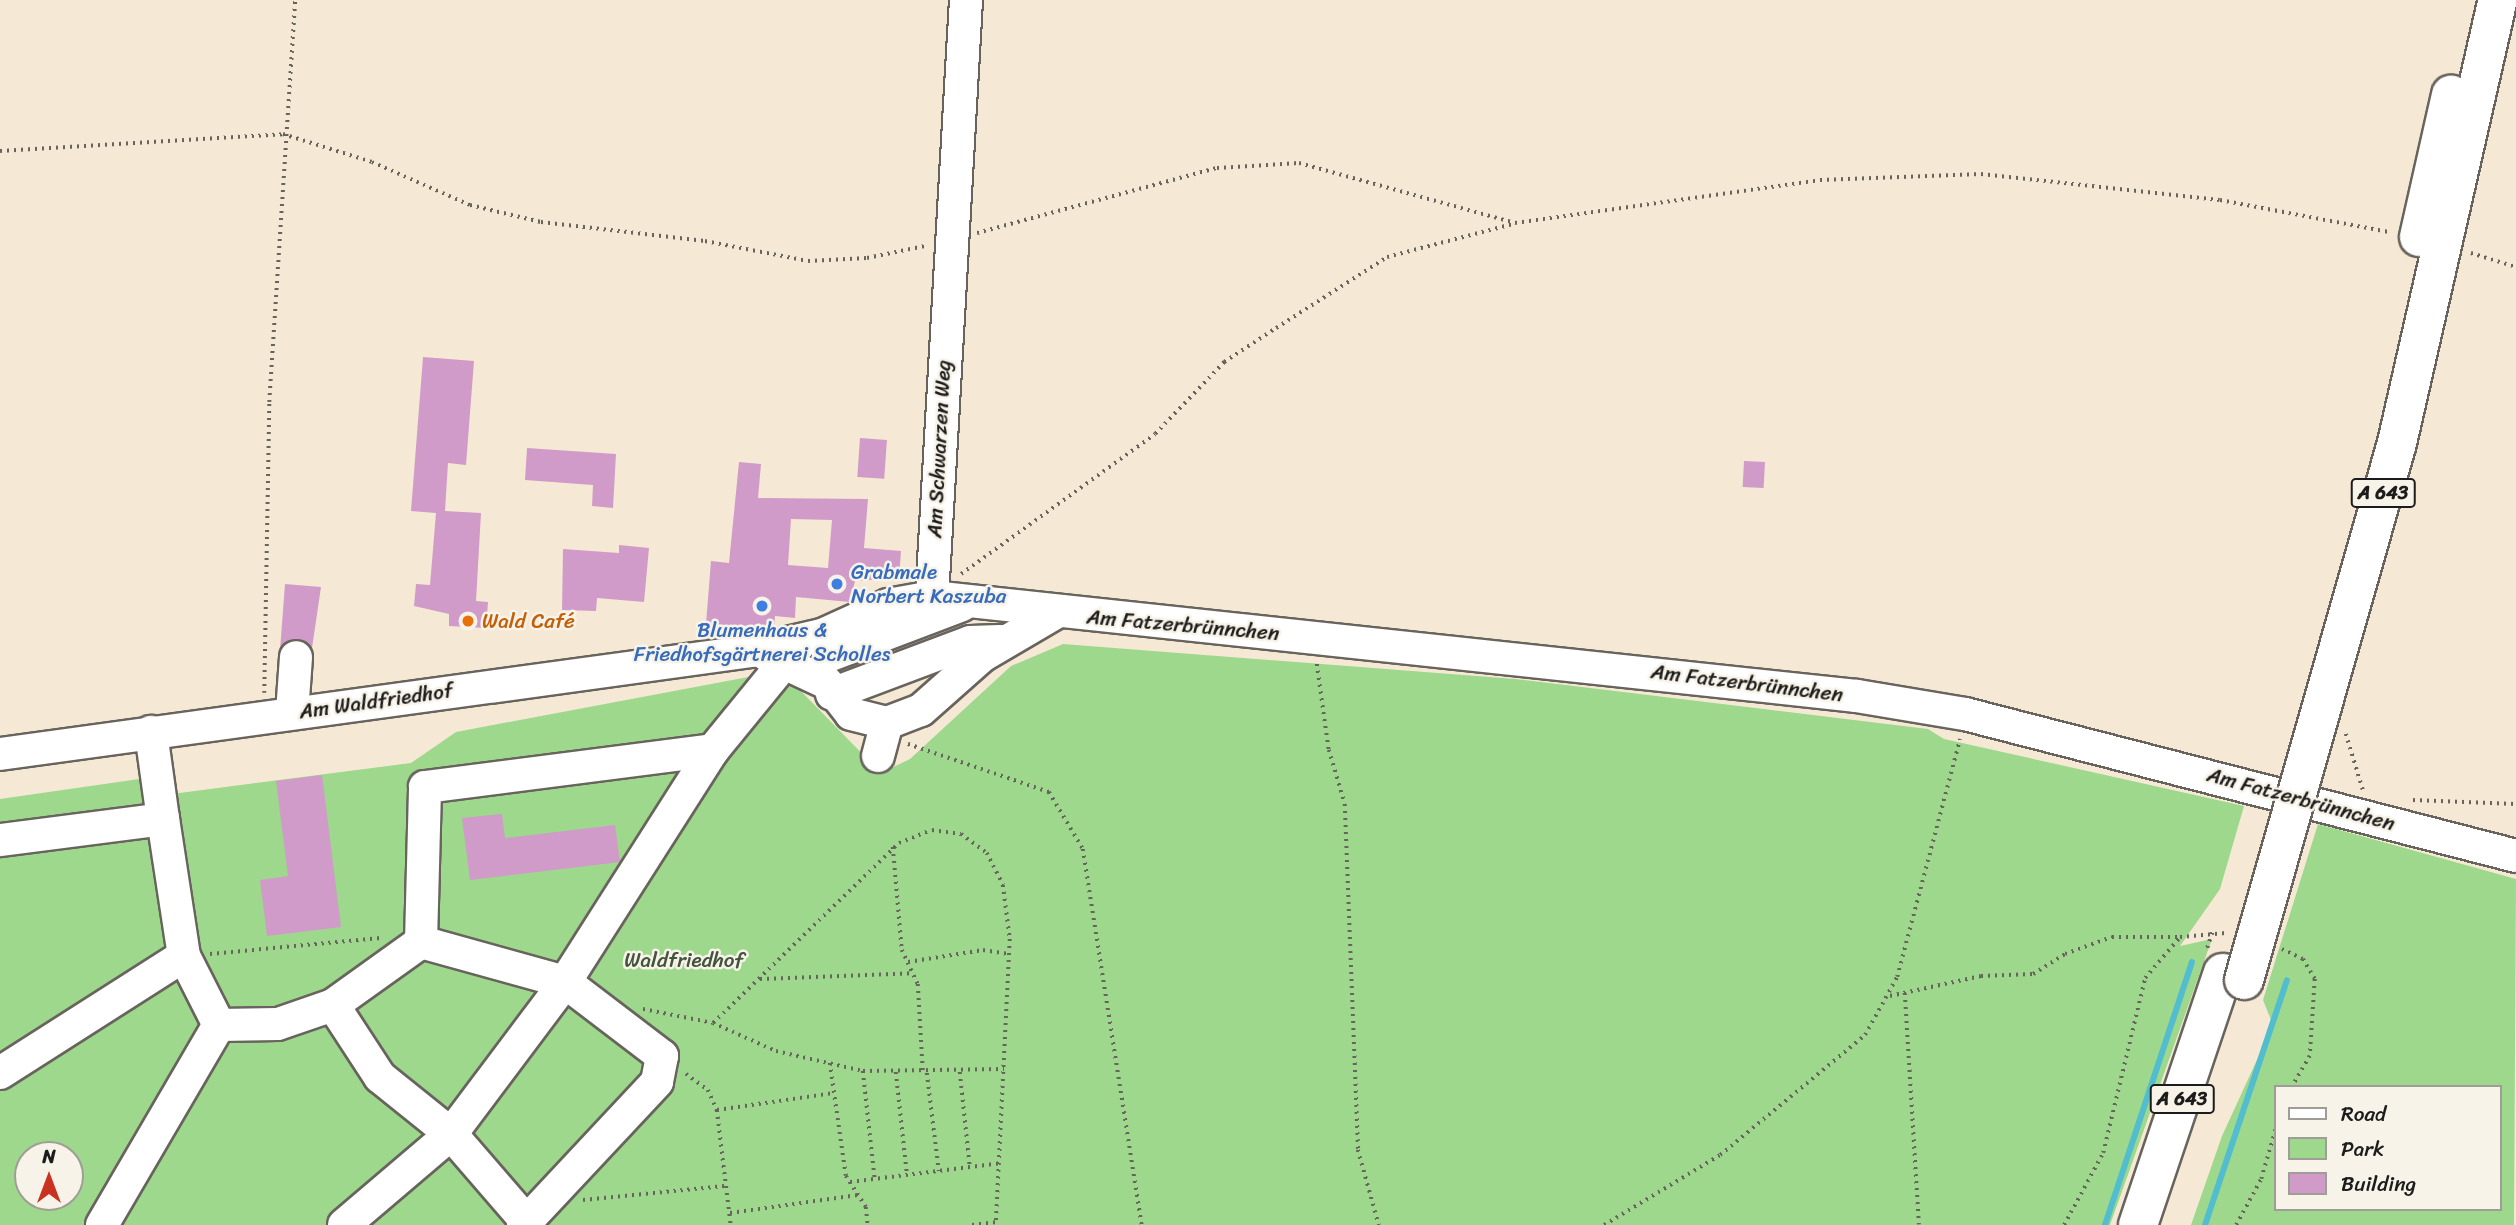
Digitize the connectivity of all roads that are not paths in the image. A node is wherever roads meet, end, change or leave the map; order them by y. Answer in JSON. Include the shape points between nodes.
{"nodes":[{"id":1,"x":966,"y":0,"type":"edge"},
{"id":2,"x":2471,"y":0,"type":"edge"},
{"id":3,"x":2498,"y":0,"type":"edge"},
{"id":4,"x":932,"y":597,"type":"junction"},
{"id":5,"x":962,"y":605,"type":"junction"},
{"id":6,"x":1055,"y":613,"type":"junction"},
{"id":7,"x":968,"y":656,"type":"junction"},
{"id":8,"x":296,"y":657,"type":"dead end"},
{"id":9,"x":815,"y":667,"type":"junction"},
{"id":10,"x":292,"y":713,"type":"junction"},
{"id":11,"x":895,"y":730,"type":"junction"},
{"id":12,"x":151,"y":732,"type":"junction"},
{"id":13,"x":713,"y":750,"type":"junction"},
{"id":14,"x":0,"y":754,"type":"edge"},
{"id":15,"x":878,"y":756,"type":"dead end"},
{"id":16,"x":163,"y":819,"type":"junction"},
{"id":17,"x":0,"y":840,"type":"edge"},
{"id":18,"x":2516,"y":856,"type":"edge"},
{"id":19,"x":420,"y":939,"type":"junction"},
{"id":20,"x":184,"y":956,"type":"junction"},
{"id":21,"x":2233,"y":976,"type":"junction"},
{"id":22,"x":565,"y":982,"type":"junction"},
{"id":23,"x":333,"y":1005,"type":"junction"},
{"id":24,"x":219,"y":1025,"type":"junction"},
{"id":25,"x":0,"y":1073,"type":"edge"},
{"id":26,"x":451,"y":1134,"type":"junction"},
{"id":27,"x":531,"y":1217,"type":"edge"},
{"id":28,"x":102,"y":1225,"type":"edge"},
{"id":29,"x":344,"y":1225,"type":"edge"},
{"id":30,"x":2138,"y":1225,"type":"edge"},
{"id":31,"x":2166,"y":1225,"type":"edge"}],
"edges":[{"from":1,"to":4,"type":"street","name":"Am Schwarzen Weg"},
{"from":2,"to":21,"type":"highway","number":"A 643","bridge":true,"via":[[2323,639]]},
{"from":3,"to":21,"type":"highway","number":"A 643","bridge":true,"via":[[2397,443]]},
{"from":4,"to":5,"type":"street"},
{"from":4,"to":9,"type":"street","via":[[888,605],[841,628]]},
{"from":5,"to":6,"type":"street","name":"Am Fatzerbrünnchen"},
{"from":5,"to":7,"type":"street"},
{"from":5,"to":9,"type":"street"},
{"from":6,"to":7,"type":"street"},
{"from":6,"to":18,"type":"street","name":"Am Fatzerbrünnchen","via":[[1684,674],[1965,714]]},
{"from":7,"to":9,"type":"street"},
{"from":7,"to":11,"type":"street","via":[[921,710]]},
{"from":8,"to":10,"type":"street"},
{"from":9,"to":10,"type":"street","name":"Am Waldfriedhof","via":[[752,650]]},
{"from":9,"to":11,"type":"street","via":[[864,721]]},
{"from":9,"to":13,"type":"street"},
{"from":10,"to":12,"type":"street","name":"Am Waldfriedhof"},
{"from":11,"to":15,"type":"street"},
{"from":12,"to":14,"type":"street","name":"Am Waldfriedhof"},
{"from":12,"to":16,"type":"street"},
{"from":13,"to":19,"type":"street","via":[[425,787]]},
{"from":13,"to":22,"type":"street"},
{"from":16,"to":17,"type":"street"},
{"from":16,"to":20,"type":"street"},
{"from":19,"to":22,"type":"street"},
{"from":19,"to":23,"type":"street"},
{"from":20,"to":24,"type":"street"},
{"from":20,"to":25,"type":"street"},
{"from":21,"to":30,"type":"highway","number":"A 643"},
{"from":21,"to":31,"type":"highway","number":"A 643"},
{"from":22,"to":26,"type":"street"},
{"from":22,"to":27,"type":"street","via":[[662,1056],[657,1082]]},
{"from":23,"to":24,"type":"street","via":[[278,1024]]},
{"from":23,"to":26,"type":"street","via":[[380,1077]]},
{"from":24,"to":28,"type":"street"},
{"from":26,"to":27,"type":"street"},
{"from":26,"to":29,"type":"street"}]}
